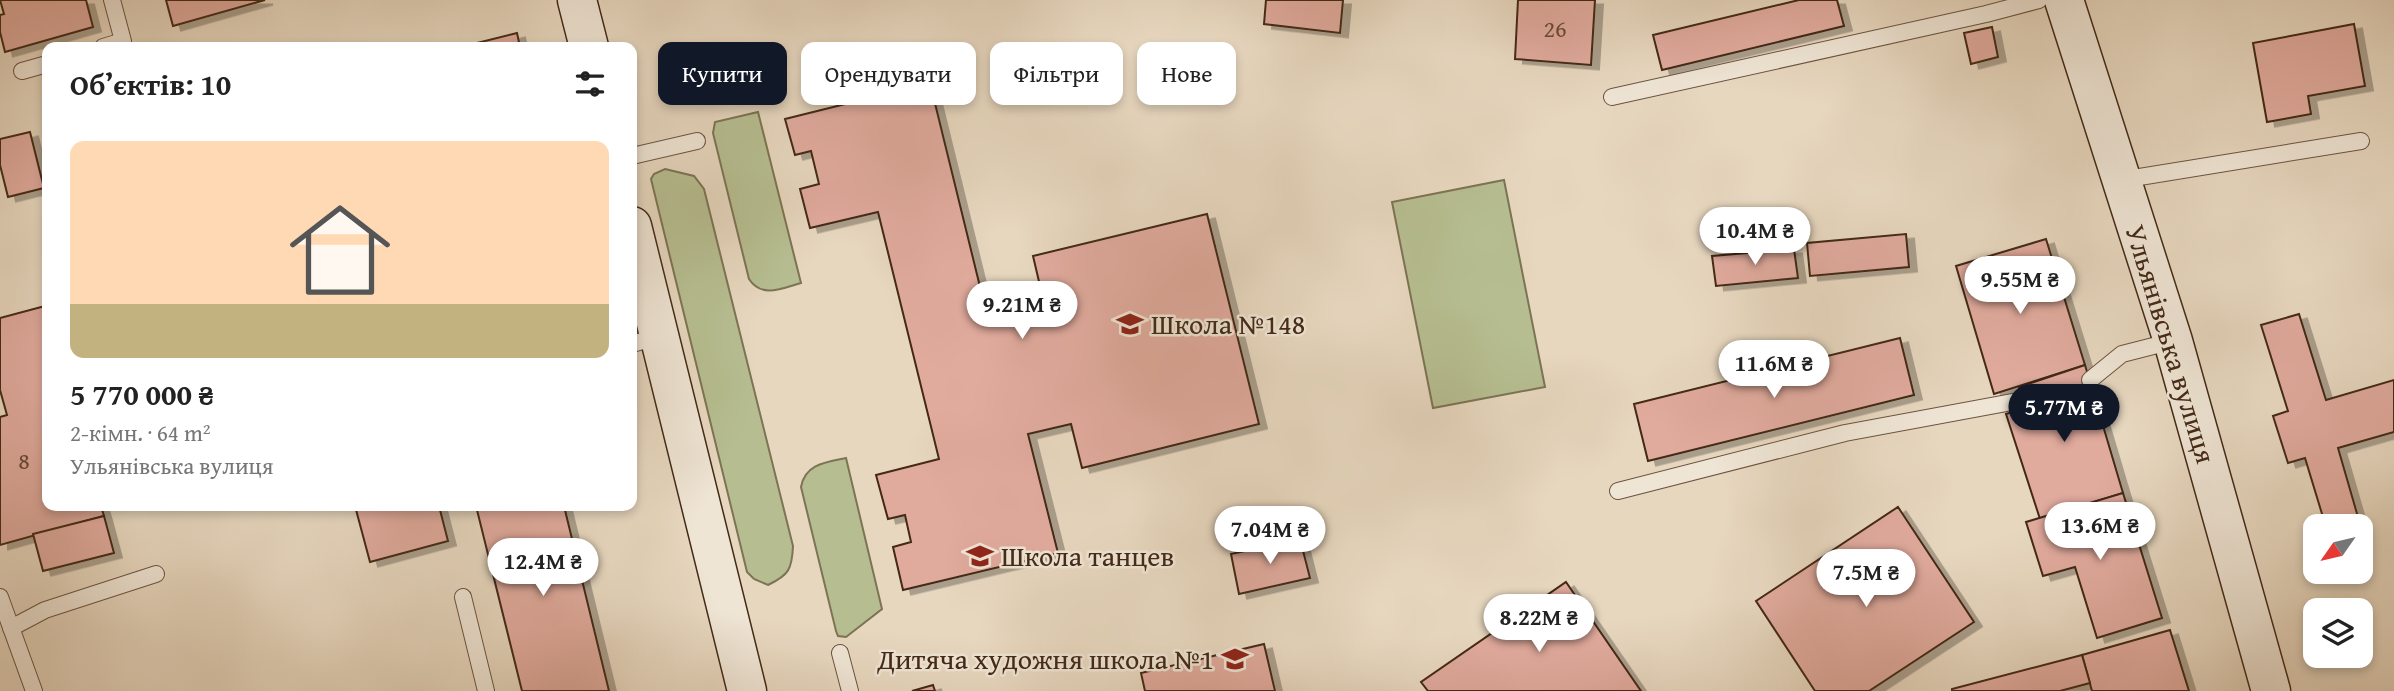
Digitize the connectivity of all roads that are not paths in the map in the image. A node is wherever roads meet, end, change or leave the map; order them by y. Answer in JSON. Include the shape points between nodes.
{"nodes":[{"id":1,"x":112,"y":0,"type":"edge"},
{"id":2,"x":577,"y":0,"type":"edge"},
{"id":3,"x":2039,"y":0,"type":"edge"},
{"id":4,"x":2064,"y":0,"type":"edge"},
{"id":5,"x":120,"y":42,"type":"edge"},
{"id":6,"x":588,"y":42,"type":"edge"},
{"id":7,"x":42,"y":65,"type":"edge"},
{"id":8,"x":22,"y":71,"type":"dead end"},
{"id":9,"x":1612,"y":97,"type":"dead end"},
{"id":10,"x":697,"y":141,"type":"dead end"},
{"id":11,"x":2361,"y":141,"type":"dead end"},
{"id":12,"x":637,"y":155,"type":"edge"},
{"id":13,"x":2122,"y":180,"type":"junction"},
{"id":14,"x":637,"y":267,"type":"edge"},
{"id":15,"x":646,"y":340,"type":"edge"},
{"id":16,"x":2173,"y":341,"type":"junction"},
{"id":17,"x":2090,"y":380,"type":"dead end"},
{"id":18,"x":2023,"y":400,"type":"dead end"},
{"id":19,"x":1618,"y":491,"type":"dead end"},
{"id":20,"x":156,"y":574,"type":"dead end"},
{"id":21,"x":0,"y":597,"type":"edge"},
{"id":22,"x":463,"y":597,"type":"dead end"},
{"id":23,"x":11,"y":628,"type":"junction"},
{"id":24,"x":840,"y":653,"type":"dead end"},
{"id":25,"x":34,"y":691,"type":"edge"},
{"id":26,"x":486,"y":691,"type":"edge"},
{"id":27,"x":747,"y":691,"type":"edge"},
{"id":28,"x":850,"y":691,"type":"edge"},
{"id":29,"x":2272,"y":691,"type":"edge"}],
"edges":[{"from":1,"to":5,"type":"lane"},
{"from":2,"to":6,"type":"street"},
{"from":3,"to":9,"type":"lane"},
{"from":4,"to":13,"type":"street","name":"Ульянівська вулиця"},
{"from":7,"to":8,"type":"lane"},
{"from":10,"to":12,"type":"lane"},
{"from":11,"to":13,"type":"lane"},
{"from":13,"to":16,"type":"street","name":"Ульянівська вулиця"},
{"from":14,"to":15,"type":"street"},
{"from":15,"to":27,"type":"street"},
{"from":16,"to":17,"type":"lane","via":[[2122,354]]},
{"from":16,"to":29,"type":"street","name":"Ульянівська вулиця"},
{"from":18,"to":19,"type":"lane","via":[[1845,433]]},
{"from":20,"to":23,"type":"lane","via":[[45,610]]},
{"from":21,"to":23,"type":"lane"},
{"from":22,"to":26,"type":"lane"},
{"from":23,"to":25,"type":"lane"},
{"from":24,"to":28,"type":"lane"}]}
